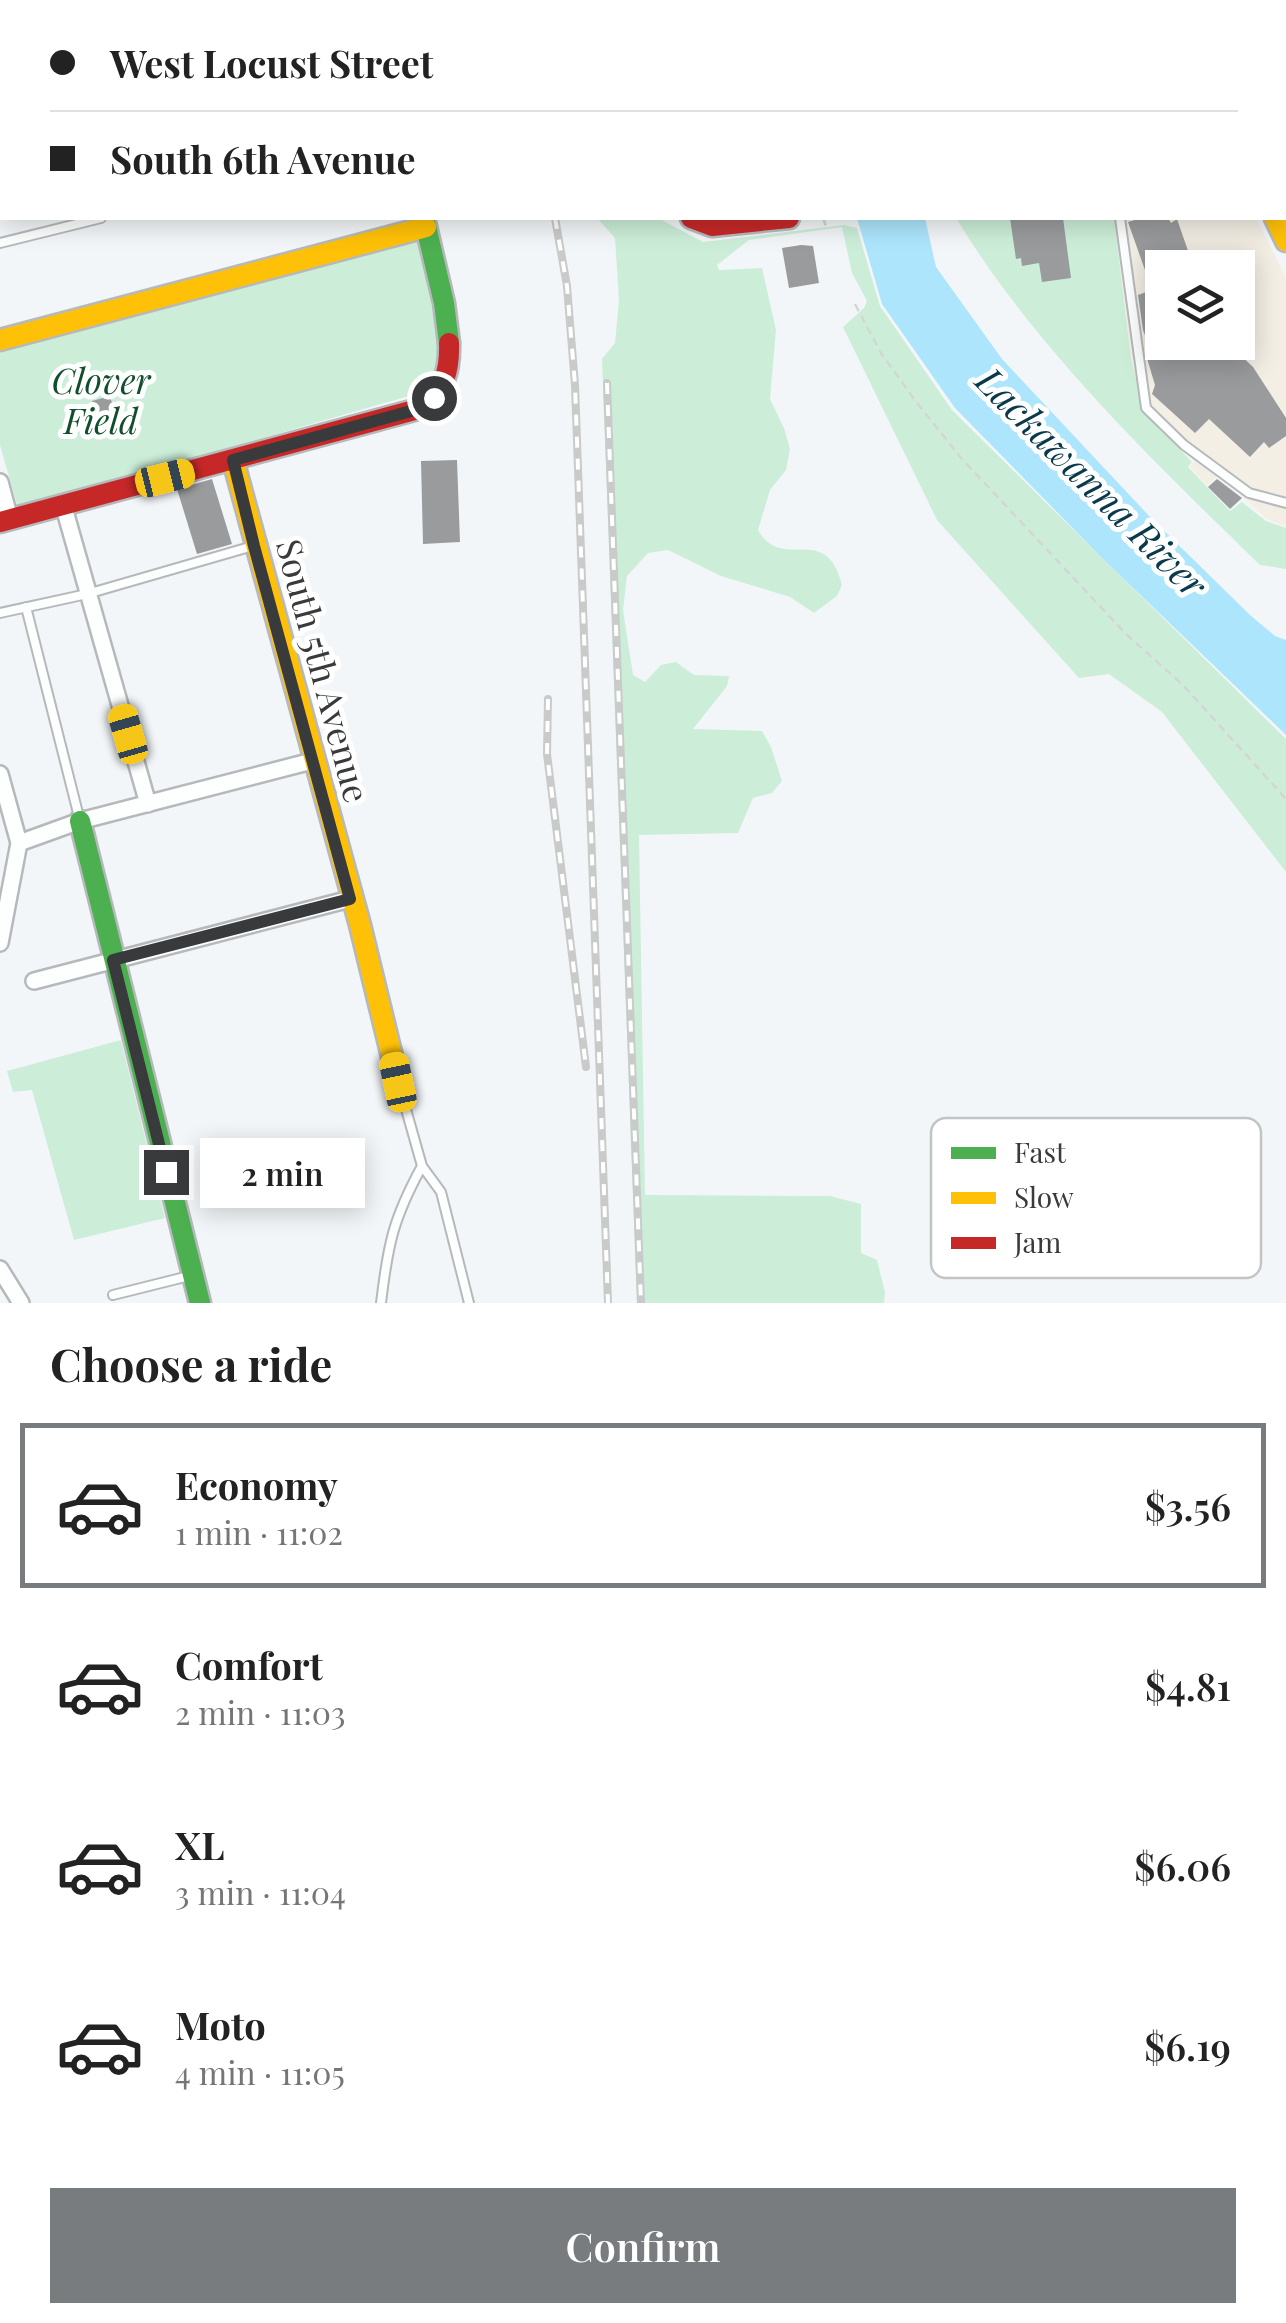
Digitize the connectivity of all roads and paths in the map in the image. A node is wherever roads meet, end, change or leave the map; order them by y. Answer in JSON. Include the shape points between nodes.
{"nodes":[{"id":1,"x":92,"y":220,"type":"edge"},
{"id":2,"x":751,"y":220,"type":"edge"},
{"id":3,"x":825,"y":220,"type":"edge"},
{"id":4,"x":1120,"y":220,"type":"edge"},
{"id":5,"x":425,"y":222,"type":"edge"},
{"id":6,"x":713,"y":222,"type":"edge"},
{"id":7,"x":827,"y":228,"type":"dead end"},
{"id":8,"x":0,"y":242,"type":"edge"},
{"id":9,"x":855,"y":304,"type":"dead end"},
{"id":10,"x":0,"y":340,"type":"edge"},
{"id":11,"x":233,"y":460,"type":"junction"},
{"id":12,"x":0,"y":482,"type":"edge"},
{"id":13,"x":1286,"y":503,"type":"edge"},
{"id":14,"x":63,"y":504,"type":"junction"},
{"id":15,"x":5,"y":520,"type":"edge"},
{"id":16,"x":254,"y":546,"type":"junction"},
{"id":17,"x":87,"y":594,"type":"junction"},
{"id":18,"x":26,"y":607,"type":"junction"},
{"id":19,"x":0,"y":613,"type":"edge"},
{"id":20,"x":312,"y":761,"type":"junction"},
{"id":21,"x":0,"y":774,"type":"edge"},
{"id":22,"x":1286,"y":799,"type":"edge"},
{"id":23,"x":148,"y":804,"type":"junction"},
{"id":24,"x":80,"y":821,"type":"junction"},
{"id":25,"x":20,"y":844,"type":"junction"},
{"id":26,"x":350,"y":899,"type":"junction"},
{"id":27,"x":0,"y":942,"type":"edge"},
{"id":28,"x":113,"y":960,"type":"junction"},
{"id":29,"x":34,"y":981,"type":"dead end"},
{"id":30,"x":398,"y":1082,"type":"joint"},
{"id":31,"x":422,"y":1166,"type":"junction"},
{"id":32,"x":0,"y":1270,"type":"edge"},
{"id":33,"x":192,"y":1276,"type":"junction"},
{"id":34,"x":113,"y":1296,"type":"dead end"},
{"id":35,"x":21,"y":1303,"type":"edge"},
{"id":36,"x":200,"y":1303,"type":"edge"},
{"id":37,"x":381,"y":1303,"type":"edge"},
{"id":38,"x":469,"y":1303,"type":"edge"}],
"edges":[{"from":1,"to":8,"type":"lane"},
{"from":2,"to":6,"type":"street"},
{"from":3,"to":7,"type":"path"},
{"from":4,"to":13,"type":"lane","via":[[1146,408],[1249,493]]},
{"from":5,"to":10,"type":"street"},
{"from":5,"to":11,"type":"street","via":[[450,340],[442,389],[422,408]]},
{"from":9,"to":22,"type":"path","via":[[890,366],[962,459]]},
{"from":11,"to":14,"type":"street"},
{"from":11,"to":16,"type":"street","name":"South 5th Avenue"},
{"from":12,"to":15,"type":"street"},
{"from":14,"to":15,"type":"street"},
{"from":14,"to":17,"type":"street"},
{"from":16,"to":17,"type":"lane"},
{"from":16,"to":20,"type":"street","name":"South 5th Avenue"},
{"from":17,"to":18,"type":"lane"},
{"from":17,"to":23,"type":"street"},
{"from":18,"to":19,"type":"lane"},
{"from":18,"to":24,"type":"lane"},
{"from":20,"to":23,"type":"street"},
{"from":20,"to":26,"type":"street","name":"South 5th Avenue"},
{"from":21,"to":25,"type":"street"},
{"from":23,"to":24,"type":"street"},
{"from":24,"to":25,"type":"street"},
{"from":24,"to":28,"type":"street"},
{"from":25,"to":27,"type":"street"},
{"from":26,"to":28,"type":"street"},
{"from":26,"to":30,"type":"street","name":"South 5th Avenue"},
{"from":28,"to":29,"type":"street"},
{"from":28,"to":33,"type":"street"},
{"from":30,"to":31,"type":"lane"},
{"from":31,"to":37,"type":"lane","via":[[388,1242]]},
{"from":31,"to":38,"type":"lane","via":[[441,1192]]},
{"from":32,"to":35,"type":"street"},
{"from":33,"to":34,"type":"lane"},
{"from":33,"to":36,"type":"street"}]}
